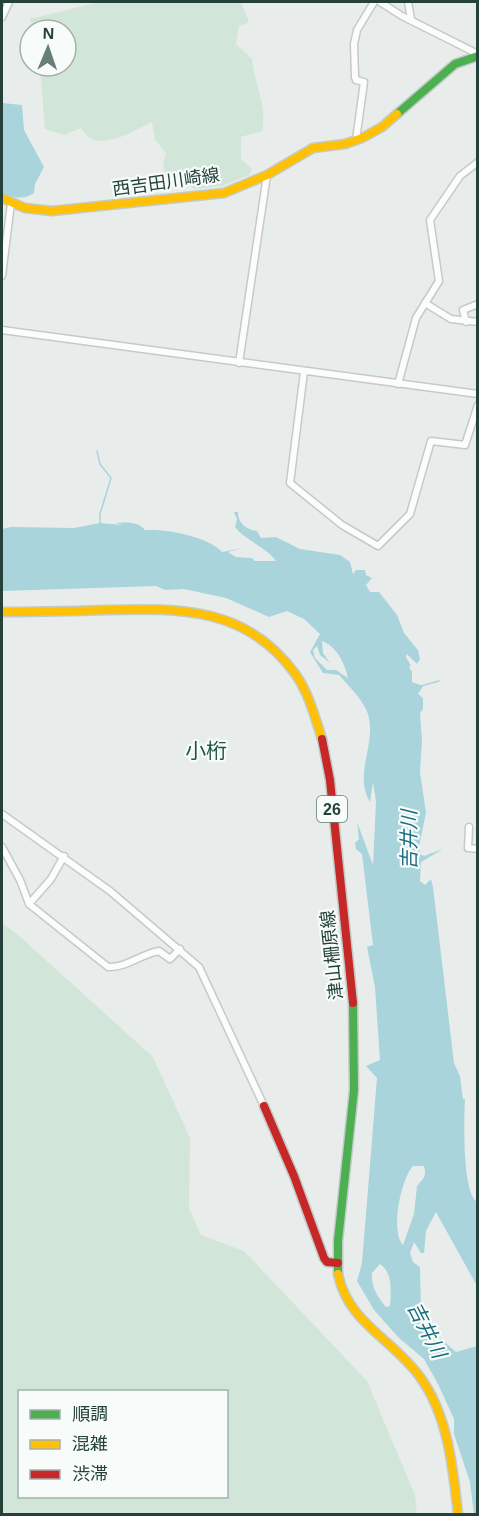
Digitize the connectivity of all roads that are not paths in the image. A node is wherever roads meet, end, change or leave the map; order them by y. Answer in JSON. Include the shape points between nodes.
{"nodes":[{"id":1,"x":374,"y":2,"type":"edge"},
{"id":2,"x":380,"y":2,"type":"edge"},
{"id":3,"x":408,"y":2,"type":"edge"},
{"id":4,"x":6,"y":4,"type":"edge"},
{"id":5,"x":2,"y":17,"type":"edge"},
{"id":6,"x":411,"y":19,"type":"junction"},
{"id":7,"x":477,"y":55,"type":"edge"},
{"id":8,"x":356,"y":140,"type":"junction"},
{"id":9,"x":477,"y":162,"type":"edge"},
{"id":10,"x":267,"y":175,"type":"junction"},
{"id":11,"x":2,"y":198,"type":"edge"},
{"id":12,"x":11,"y":203,"type":"junction"},
{"id":13,"x":2,"y":276,"type":"edge"},
{"id":14,"x":425,"y":303,"type":"junction"},
{"id":15,"x":477,"y":304,"type":"edge"},
{"id":16,"x":466,"y":322,"type":"junction"},
{"id":17,"x":477,"y":322,"type":"edge"},
{"id":18,"x":2,"y":330,"type":"edge"},
{"id":19,"x":239,"y":363,"type":"junction"},
{"id":20,"x":304,"y":372,"type":"junction"},
{"id":21,"x":398,"y":384,"type":"junction"},
{"id":22,"x":477,"y":394,"type":"edge"},
{"id":23,"x":477,"y":405,"type":"edge"},
{"id":24,"x":2,"y":612,"type":"edge"},
{"id":25,"x":2,"y":814,"type":"edge"},
{"id":26,"x":469,"y":828,"type":"dead end"},
{"id":27,"x":2,"y":847,"type":"edge"},
{"id":28,"x":477,"y":849,"type":"edge"},
{"id":29,"x":64,"y":856,"type":"junction"},
{"id":30,"x":29,"y":904,"type":"junction"},
{"id":31,"x":180,"y":949,"type":"junction"},
{"id":32,"x":264,"y":1106,"type":"joint"},
{"id":33,"x":338,"y":1263,"type":"junction"},
{"id":34,"x":458,"y":1515,"type":"edge"}],
"edges":[{"from":1,"to":8,"type":"street","via":[[357,30],[354,44],[355,78],[364,82]]},
{"from":2,"to":6,"type":"street"},
{"from":3,"to":6,"type":"street"},
{"from":4,"to":5,"type":"street"},
{"from":6,"to":7,"type":"street"},
{"from":7,"to":8,"type":"main road","name":"西吉田川崎線","via":[[455,64],[382,127]]},
{"from":8,"to":10,"type":"main road","name":"西吉田川崎線","via":[[313,148]]},
{"from":9,"to":14,"type":"street","via":[[460,176],[430,220],[440,277]]},
{"from":10,"to":12,"type":"main road","name":"西吉田川崎線","via":[[211,195],[52,211]]},
{"from":10,"to":19,"type":"street"},
{"from":11,"to":12,"type":"main road","name":"西吉田川崎線"},
{"from":12,"to":13,"type":"street"},
{"from":14,"to":16,"type":"street","via":[[451,319]]},
{"from":14,"to":21,"type":"street","via":[[416,318]]},
{"from":15,"to":16,"type":"street","via":[[463,309]]},
{"from":16,"to":17,"type":"street"},
{"from":18,"to":19,"type":"street"},
{"from":19,"to":20,"type":"street"},
{"from":20,"to":21,"type":"street"},
{"from":20,"to":23,"type":"street","via":[[290,483],[342,525],[378,546],[410,514],[431,441],[465,445]]},
{"from":21,"to":22,"type":"street"},
{"from":24,"to":33,"type":"main road","name":"津山柵原線","number":"26","via":[[161,609],[202,613],[262,641],[293,671],[308,694],[324,744],[355,1025],[355,1090]]},
{"from":25,"to":29,"type":"street"},
{"from":26,"to":28,"type":"street","via":[[468,848]]},
{"from":27,"to":30,"type":"street"},
{"from":29,"to":30,"type":"street","via":[[51,879]]},
{"from":29,"to":31,"type":"street"},
{"from":30,"to":31,"type":"street","via":[[108,967],[115,968],[159,951],[170,959]]},
{"from":31,"to":32,"type":"street","via":[[205,976]]},
{"from":32,"to":33,"type":"main road","via":[[324,1258]]},
{"from":33,"to":34,"type":"main road","name":"津山柵原線","number":"26","via":[[343,1293],[359,1320],[406,1360],[433,1397],[453,1472]]}]}
